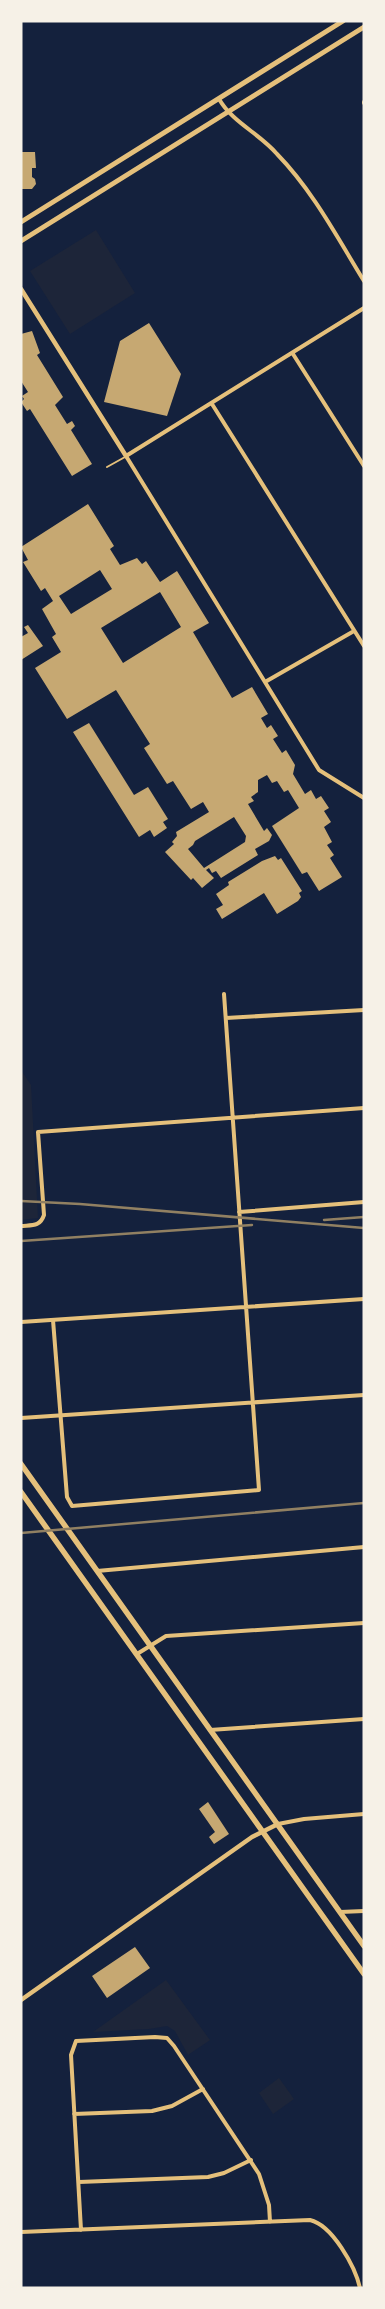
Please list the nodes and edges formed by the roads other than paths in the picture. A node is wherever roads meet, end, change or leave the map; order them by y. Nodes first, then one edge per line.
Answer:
1 (343, 21) edge
2 (364, 28) edge
3 (219, 99) junction
4 (227, 112) junction
5 (21, 222) edge
6 (21, 241) edge
7 (364, 281) edge
8 (21, 289) edge
9 (364, 308) edge
10 (293, 354) junction
11 (212, 404) junction
12 (126, 456) junction
13 (364, 466) edge
14 (107, 467) dead end
15 (354, 631) junction
16 (364, 646) edge
17 (265, 682) junction
18 (364, 798) edge
19 (224, 994) dead end
20 (364, 1010) edge
21 (226, 1018) junction
22 (364, 1108) edge
23 (232, 1117) junction
24 (364, 1202) edge
25 (239, 1212) junction
26 (21, 1226) edge
27 (364, 1299) edge
28 (246, 1307) junction
29 (53, 1320) junction
30 (21, 1322) edge
31 (364, 1395) edge
32 (253, 1402) junction
33 (61, 1415) junction
34 (21, 1418) edge
35 (21, 1464) edge
36 (21, 1492) edge
37 (364, 1547) edge
38 (97, 1571) junction
39 (364, 1623) edge
40 (150, 1645) junction
41 (137, 1654) junction
42 (364, 1719) edge
43 (210, 1730) junction
44 (364, 1814) edge
45 (278, 1824) junction
46 (262, 1831) junction
47 (364, 1911) edge
48 (340, 1912) junction
49 (364, 1946) edge
50 (364, 1974) edge
51 (21, 2000) edge
52 (203, 2089) junction
53 (74, 2114) junction
54 (251, 2160) junction
55 (79, 2182) junction
56 (270, 2222) junction
57 (81, 2230) junction
58 (21, 2232) edge
59 (360, 2288) edge

1 - 3 main road
2 - 4 main road
3 - 4 street
3 - 5 main road
4 - 6 main road
4 - 7 street
8 - 12 street
9 - 10 street
10 - 11 street
10 - 13 street
11 - 12 street
11 - 15 street
12 - 14 lane
12 - 17 street
15 - 16 street
15 - 17 street
17 - 18 street
19 - 21 street
20 - 21 street
21 - 23 street
22 - 23 street
23 - 25 street
23 - 26 street
24 - 25 street
25 - 28 street
27 - 28 street
28 - 29 street
28 - 32 street
29 - 30 street
29 - 33 street
31 - 32 street
32 - 33 street
32 - 33 street
33 - 34 street
35 - 38 main road
36 - 41 main road
37 - 38 street
38 - 40 main road
39 - 40 street
40 - 41 street
40 - 43 main road
41 - 46 main road
42 - 43 street
43 - 45 main road
44 - 45 street
45 - 46 street
45 - 48 main road
46 - 50 main road
46 - 51 street
47 - 48 street
48 - 49 main road
52 - 53 street
52 - 53 street
52 - 54 street
53 - 55 street
54 - 55 street
54 - 56 street
55 - 57 street
56 - 57 street
56 - 59 street
57 - 58 street

